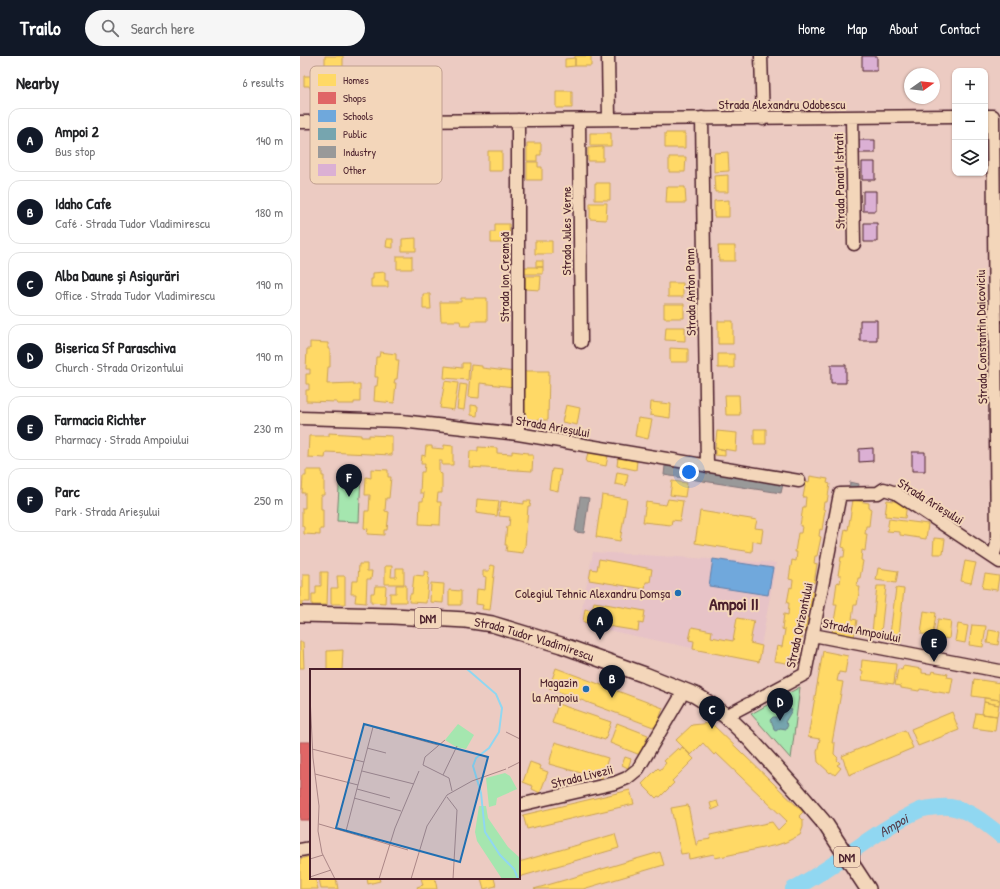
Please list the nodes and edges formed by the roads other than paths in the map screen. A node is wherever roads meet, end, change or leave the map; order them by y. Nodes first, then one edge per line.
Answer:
1 (608, 56) edge
2 (761, 56) edge
3 (952, 116) edge
4 (989, 116) edge
5 (702, 118) junction
6 (852, 118) junction
7 (609, 119) junction
8 (763, 119) junction
9 (518, 120) junction
10 (579, 120) junction
11 (442, 121) edge
12 (300, 122) edge
13 (310, 122) edge
14 (854, 244) dead end
15 (581, 342) dead end
16 (300, 418) edge
17 (518, 434) junction
18 (706, 466) junction
19 (799, 481) dead end
20 (840, 494) joint
21 (996, 560) edge
22 (300, 614) edge
23 (300, 624) edge
24 (813, 634) junction
25 (1000, 671) edge
26 (680, 698) junction
27 (726, 716) junction
28 (520, 805) edge
29 (822, 828) junction
30 (310, 848) edge
31 (300, 850) edge
32 (859, 889) edge
33 (868, 889) edge

1 - 7 street
2 - 8 street
3 - 6 street, Strada Alexandru Odobescu
4 - 21 street, Strada Constantin Daicoviciu
5 - 7 street, Strada Alexandru Odobescu
5 - 8 street, Strada Alexandru Odobescu
5 - 18 street, Strada Anton Pann
6 - 8 street, Strada Alexandru Odobescu
6 - 14 street, Strada Panait Istrati
7 - 10 street, Strada Alexandru Odobescu
9 - 10 street, Strada Alexandru Odobescu
9 - 11 street, Strada Alexandru Odobescu
9 - 17 street, Strada Ion Creangă
10 - 15 street, Strada Jules Verne
12 - 13 street, Strada Alexandru Odobescu
16 - 17 street, Strada Arieșului
17 - 18 street, Strada Arieșului
18 - 19 street, Strada Arieșului
20 - 21 street, Strada Arieșului
20 - 24 street, Strada Orizontului
22 - 27 main road, Strada Tudor Vladimirescu / DN1
23 - 26 main road, Strada Tudor Vladimirescu / DN1
24 - 25 street, Strada Ampoiului
24 - 27 street, Strada Orizontului
26 - 28 street, Strada Livezii
26 - 29 main road, Strada Tudor Vladimirescu / DN1
27 - 29 main road, Strada Tudor Vladimirescu / DN1
29 - 32 main road, DN1
29 - 33 main road, DN1
30 - 31 street

